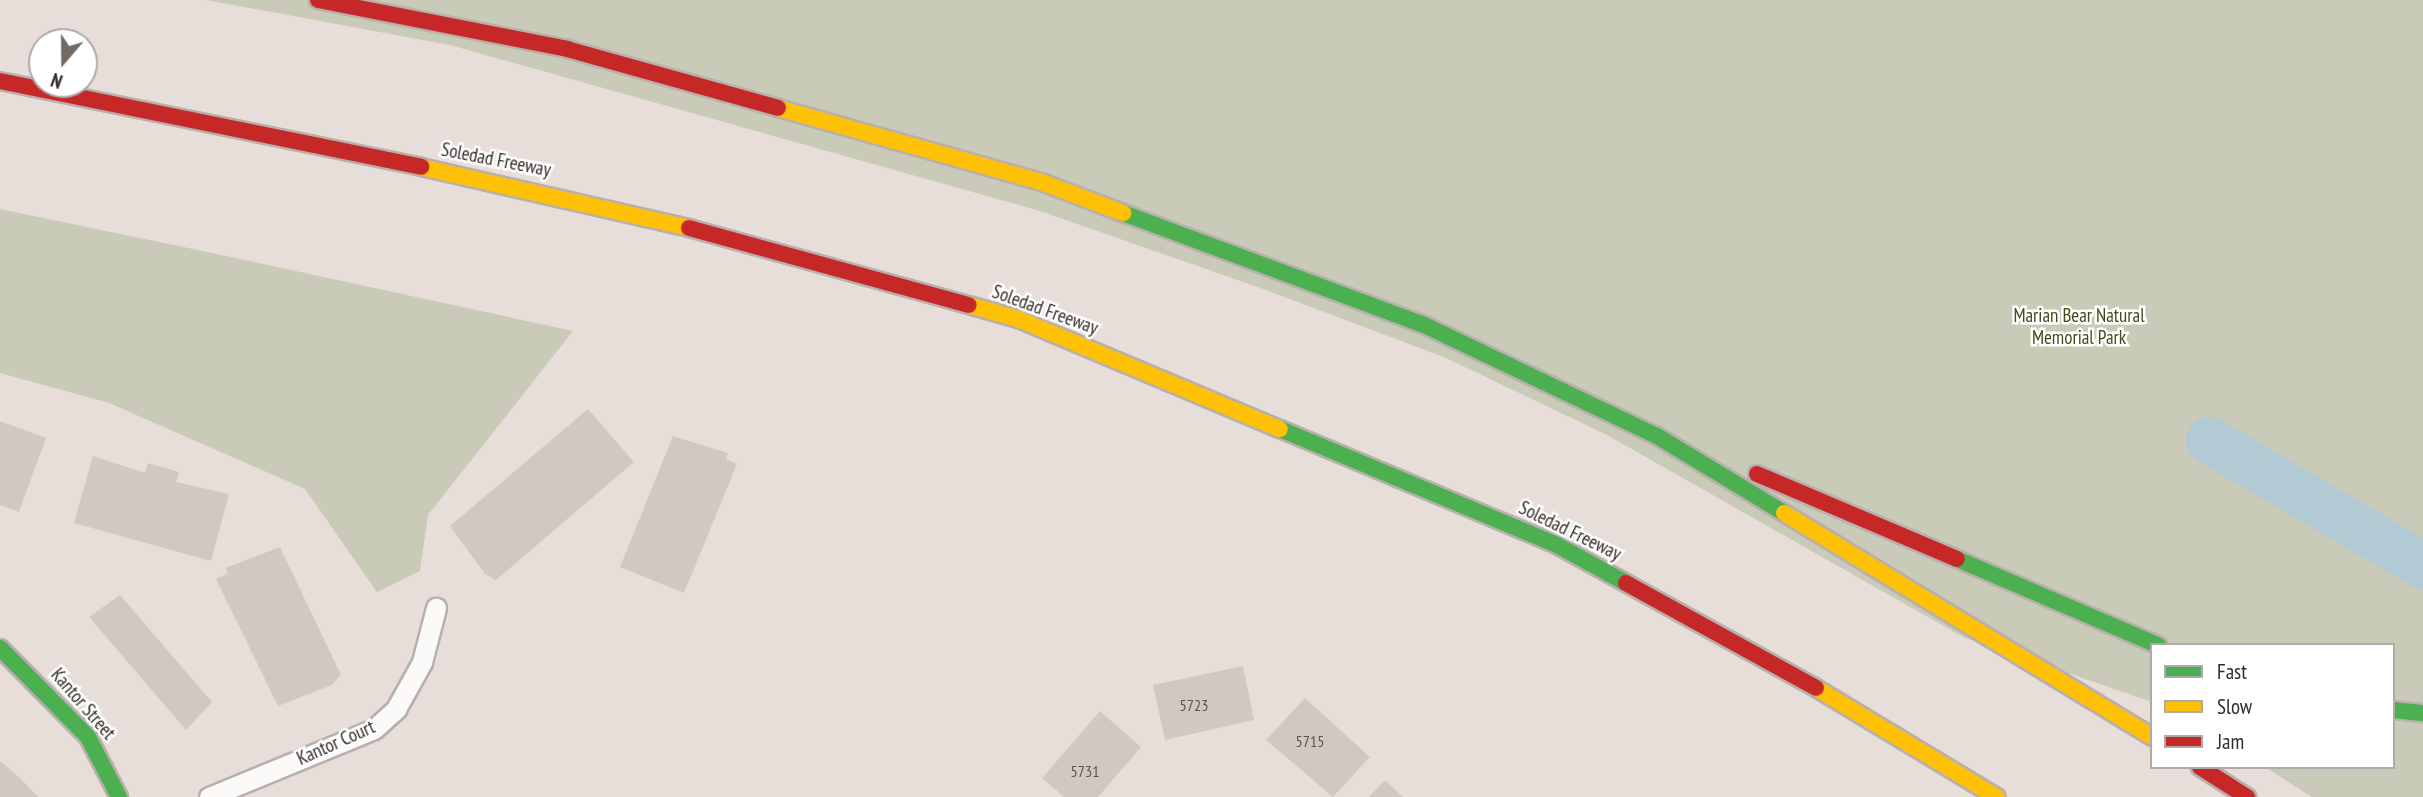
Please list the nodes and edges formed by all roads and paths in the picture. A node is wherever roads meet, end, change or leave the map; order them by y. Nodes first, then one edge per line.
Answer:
1 (318, 0) edge
2 (0, 82) edge
3 (1657, 436) junction
4 (436, 608) dead end
5 (2154, 643) edge
6 (0, 648) edge
7 (2395, 710) edge
8 (2423, 713) edge
9 (1889, 729) junction
10 (2150, 736) edge
11 (2203, 769) edge
12 (119, 797) edge
13 (209, 797) edge
14 (1978, 797) edge
15 (1997, 797) edge
16 (2247, 797) edge

1 - 3 main road
2 - 9 main road, Soledad Freeway
3 - 5 main road
3 - 10 main road
4 - 13 street, Kantor Court
6 - 12 main road, Kantor Street
7 - 8 main road
9 - 14 main road
9 - 15 main road, Soledad Freeway
11 - 16 main road

